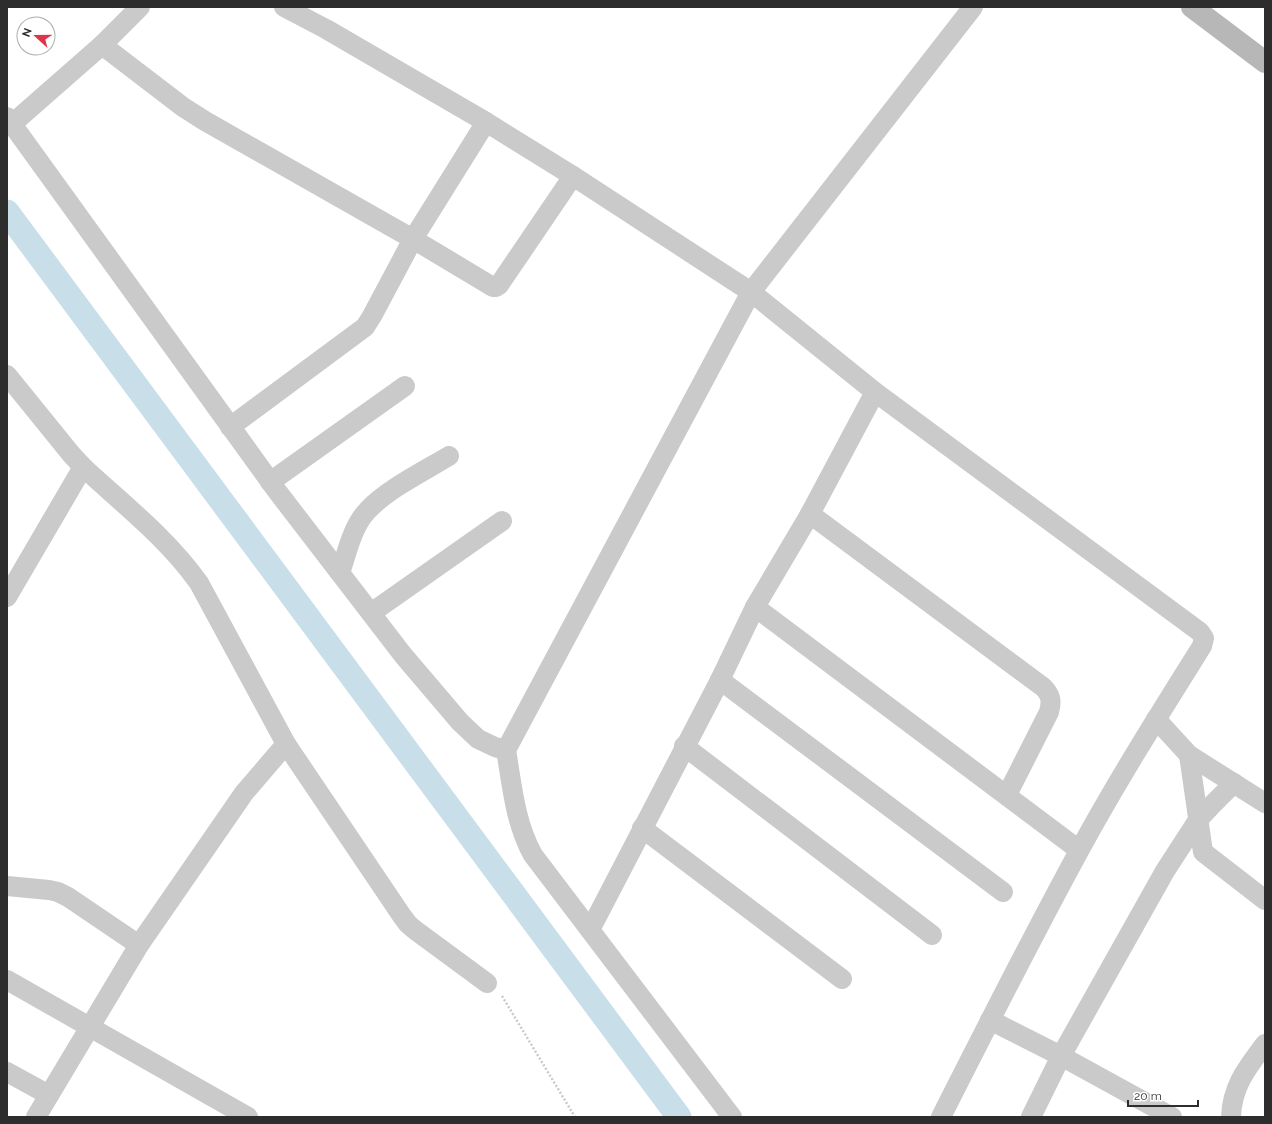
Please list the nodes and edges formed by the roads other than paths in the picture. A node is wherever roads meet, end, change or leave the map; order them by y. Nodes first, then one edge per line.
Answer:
1 (140, 7) edge
2 (284, 7) edge
3 (973, 7) edge
4 (1192, 7) edge
5 (102, 45) junction
6 (1265, 62) edge
7 (9, 120) edge
8 (486, 122) junction
9 (573, 176) junction
10 (413, 239) junction
11 (751, 292) junction
12 (7, 375) edge
13 (405, 386) dead end
14 (875, 392) junction
15 (230, 427) junction
16 (450, 456) dead end
17 (83, 467) junction
18 (270, 482) junction
19 (810, 514) junction
20 (502, 521) dead end
21 (340, 573) junction
22 (7, 597) edge
23 (755, 607) junction
24 (371, 613) junction
25 (720, 680) junction
26 (1156, 719) junction
27 (286, 744) junction
28 (684, 746) junction
29 (506, 750) junction
30 (1189, 755) junction
31 (1234, 783) junction
32 (1007, 795) junction
33 (1265, 803) edge
34 (1198, 820) junction
35 (642, 828) junction
36 (1079, 850) junction
37 (7, 886) edge
38 (1003, 892) dead end
39 (1265, 900) edge
40 (590, 930) junction
41 (932, 935) dead end
42 (139, 945) junction
43 (842, 979) dead end
44 (7, 980) edge
45 (487, 983) road end
46 (990, 1020) junction
47 (90, 1026) junction
48 (1265, 1044) edge
49 (1061, 1056) junction
50 (7, 1072) edge
51 (49, 1095) junction
52 (36, 1117) edge
53 (248, 1117) edge
54 (732, 1117) edge
55 (941, 1117) edge
56 (1031, 1117) edge
57 (1172, 1117) edge
58 (1231, 1117) edge

1 - 5 street
2 - 8 street
3 - 11 street
4 - 6 street
5 - 7 street
5 - 10 street
7 - 15 street
8 - 9 street
8 - 10 street
9 - 10 street
9 - 11 street
10 - 15 street
11 - 14 street
11 - 29 street
12 - 17 street
13 - 18 street
14 - 19 street
14 - 26 street
15 - 18 street
16 - 21 street
17 - 22 street
17 - 27 street
18 - 21 street
19 - 23 street
19 - 32 street
20 - 24 street
21 - 24 street
23 - 25 street
23 - 32 street
24 - 29 street
25 - 28 street
25 - 38 street
26 - 30 street
26 - 36 street
27 - 42 street
27 - 45 street
28 - 35 street
28 - 41 street
29 - 40 street
30 - 31 street
30 - 34 street
31 - 33 street
31 - 34 street
32 - 36 street
34 - 39 street
34 - 49 street
35 - 40 street
35 - 43 street
36 - 46 street
37 - 42 street
40 - 54 street
42 - 47 street
44 - 47 street
46 - 49 street
46 - 55 street
47 - 51 street
47 - 53 street
48 - 58 street
49 - 56 street
49 - 57 street
50 - 51 street
51 - 52 street

